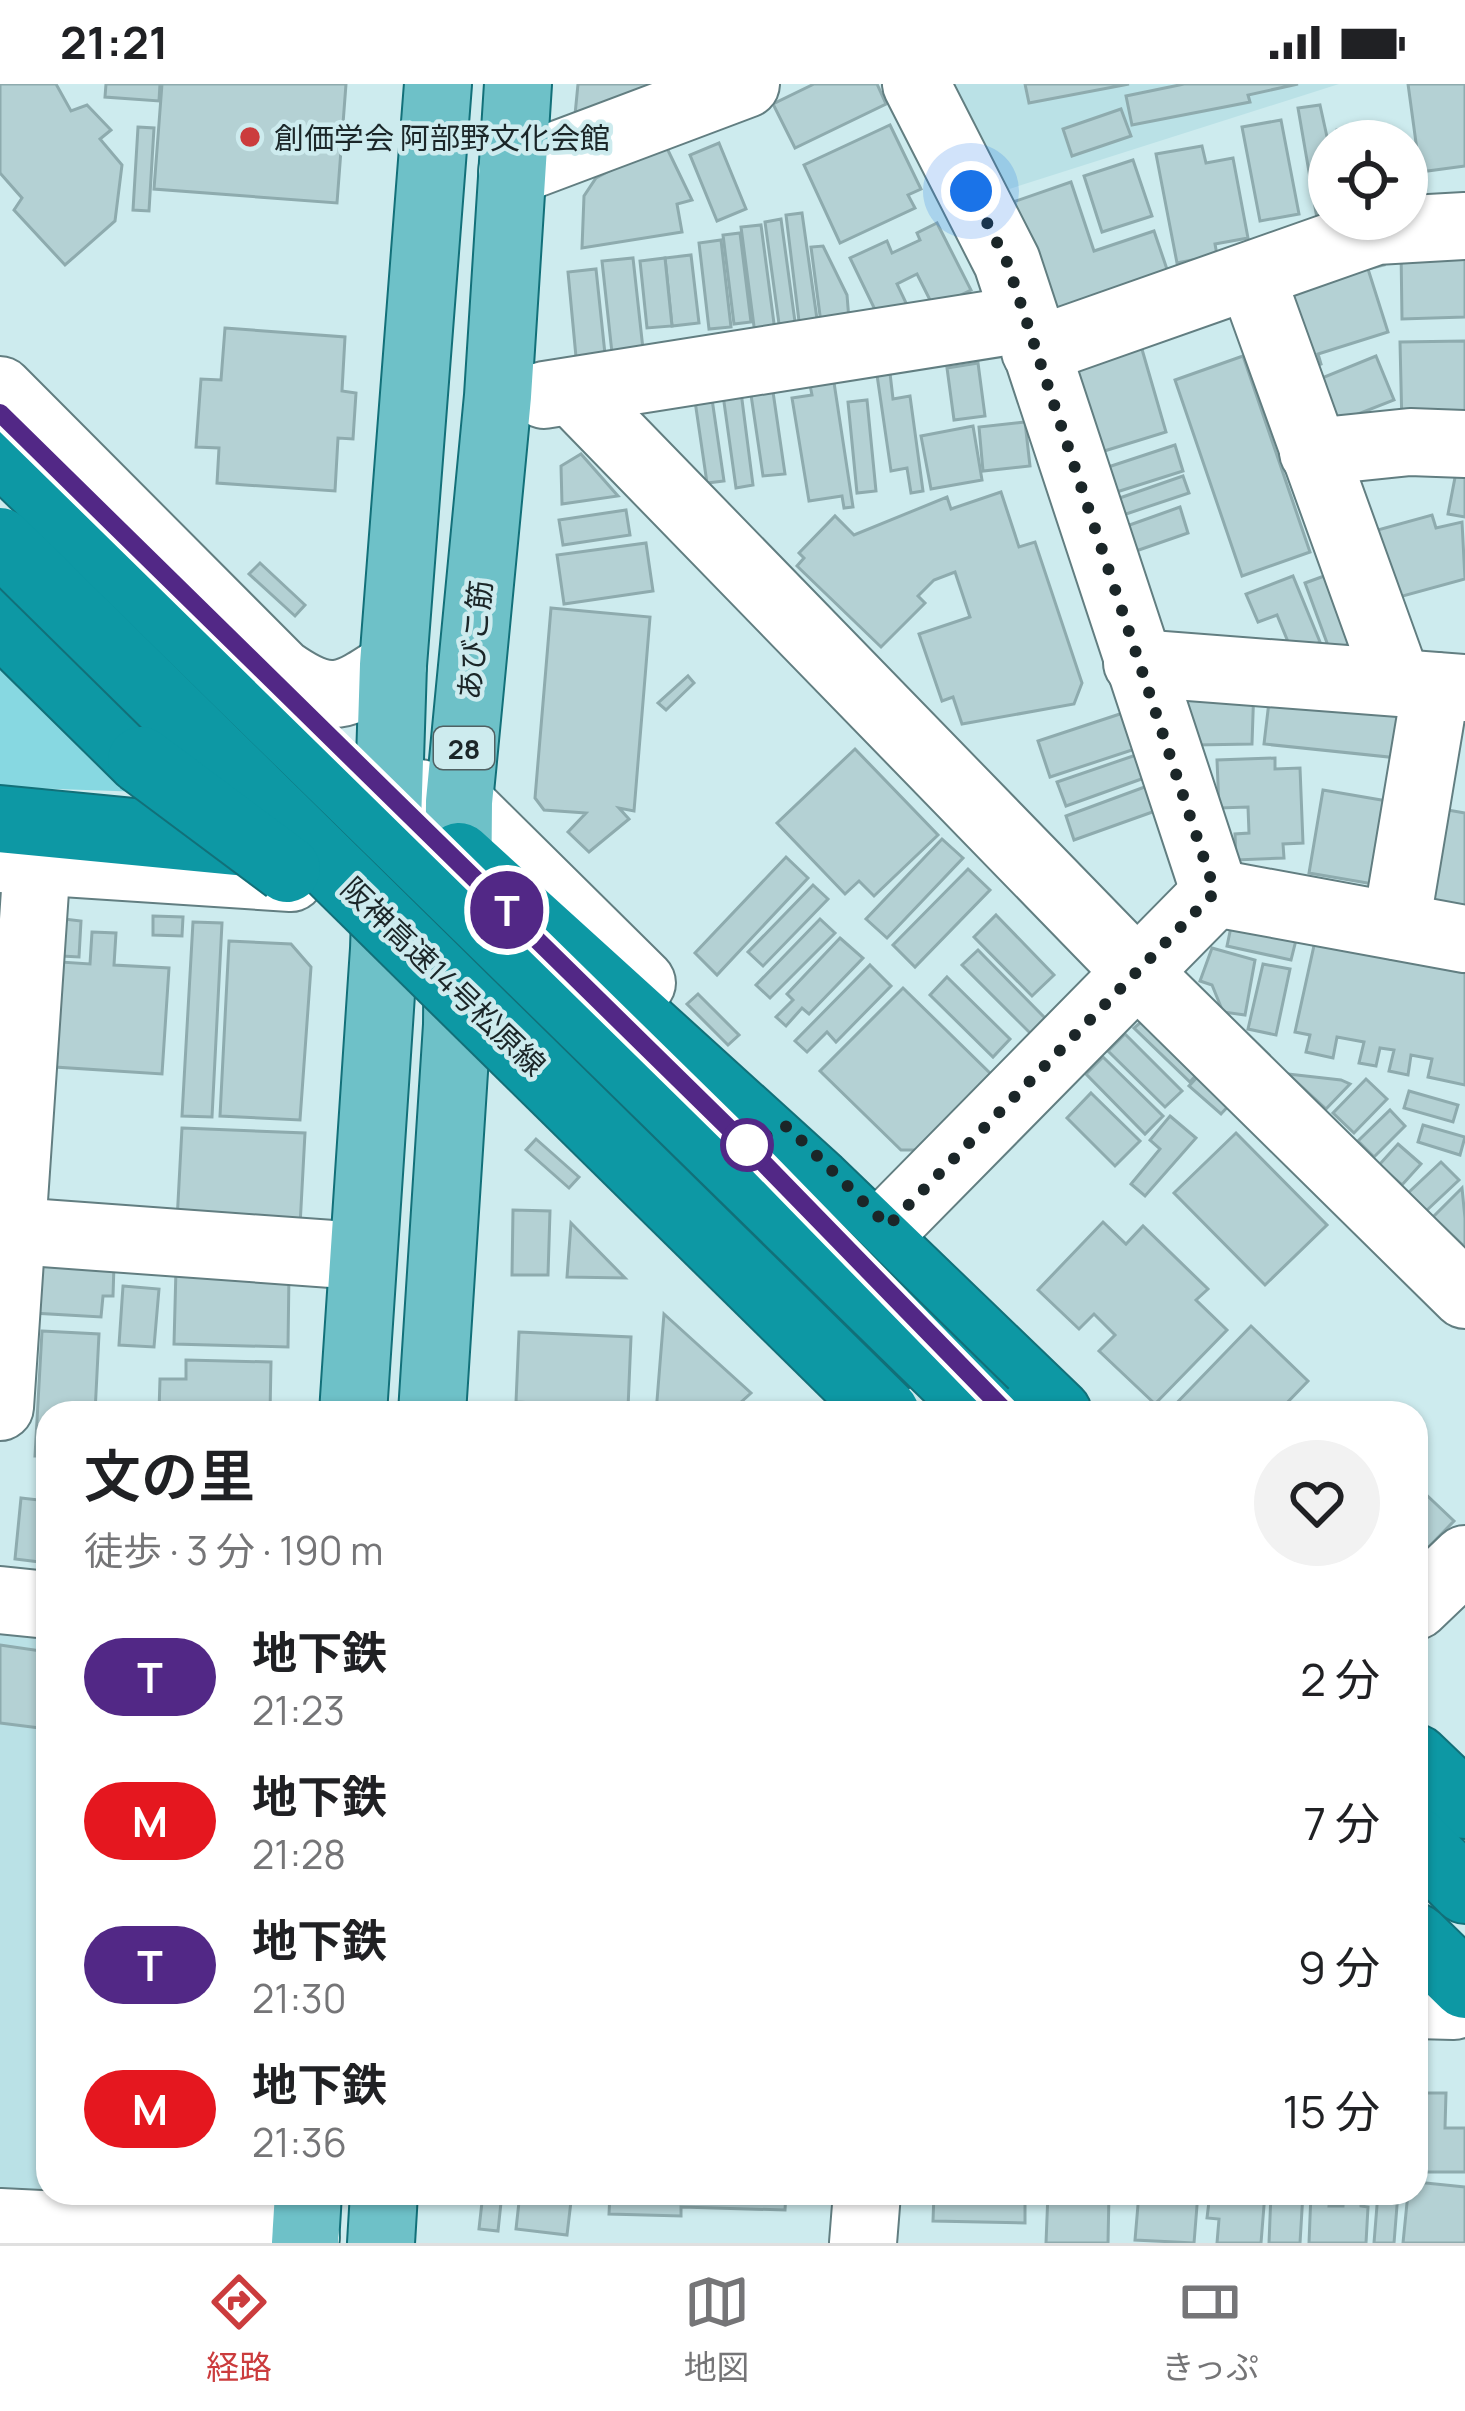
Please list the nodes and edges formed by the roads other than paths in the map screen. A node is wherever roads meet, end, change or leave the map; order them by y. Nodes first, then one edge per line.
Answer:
1 (438, 84) edge
2 (518, 84) edge
3 (746, 84) edge
4 (916, 84) edge
5 (512, 172) junction
6 (1465, 226) edge
7 (1251, 276) junction
8 (1029, 335) junction
9 (0, 390) edge
10 (575, 394) junction
11 (498, 396) junction
12 (1465, 444) edge
13 (0, 450) edge
14 (1313, 452) junction
15 (0, 541) edge
16 (0, 621) edge
17 (1137, 663) junction
18 (393, 665) junction
19 (1433, 685) edge
20 (386, 786) junction
21 (459, 829) junction
22 (20, 840) edge
23 (386, 856) junction
24 (1215, 892) junction
25 (1396, 926) junction
26 (1465, 939) edge
27 (384, 950) junction
28 (1139, 974) junction
29 (474, 1023) junction
30 (888, 1226) junction
31 (6, 1231) edge
32 (360, 1256) junction
33 (1465, 1295) edge
34 (354, 1401) edge
35 (433, 1401) edge
36 (842, 1401) edge
37 (873, 1401) edge
38 (973, 1401) edge
39 (1046, 1401) edge
40 (1077, 1401) edge
41 (0, 1407) edge
42 (1465, 1559) edge
43 (1428, 1594) edge
44 (0, 1600) edge
45 (36, 1603) edge
46 (1428, 1730) edge
47 (1465, 1766) edge
48 (1428, 1770) edge
49 (1465, 1805) edge
50 (1428, 1853) edge
51 (1465, 1890) edge
52 (1428, 1963) edge
53 (1443, 1997) edge
54 (383, 2205) edge
55 (866, 2205) edge
56 (0, 2222) edge
57 (306, 2224) edge
58 (380, 2243) edge
59 (863, 2243) edge

1 - 18 main road, 28
2 - 5 main road, あびこ筋 / 28
3 - 5 street
4 - 8 street
5 - 11 main road, あびこ筋 / 28
6 - 7 street
7 - 8 street
7 - 14 street
8 - 10 street
8 - 17 street
9 - 18 street
10 - 11 street
10 - 28 street
11 - 21 main road, あびこ筋 / 28
12 - 14 street
13 - 38 highway, bridge
14 - 19 street
15 - 29 highway, 阪神高速14号松原線, bridge
16 - 29 highway, bridge
17 - 19 street
17 - 24 street
18 - 20 main road, 28
19 - 25 street
20 - 21 street
20 - 23 main road, 28
21 - 29 main road, あびこ筋 / 28
21 - 30 street
21 - 39 highway
22 - 23 highway
22 - 27 street
22 - 31 street
23 - 27 main road, 28
24 - 25 street
24 - 28 street
25 - 26 street
27 - 29 street
27 - 32 main road, 28
28 - 30 street
28 - 33 street
29 - 35 main road, あびこ筋 / 28
29 - 36 street
29 - 37 highway, 阪神高速14号松原線, bridge
30 - 40 street
31 - 32 street
31 - 41 street
32 - 34 main road, 28
42 - 43 street
44 - 45 street
46 - 47 street
48 - 49 highway
50 - 51 highway
52 - 53 highway
54 - 58 main road
55 - 59 street
56 - 57 street

